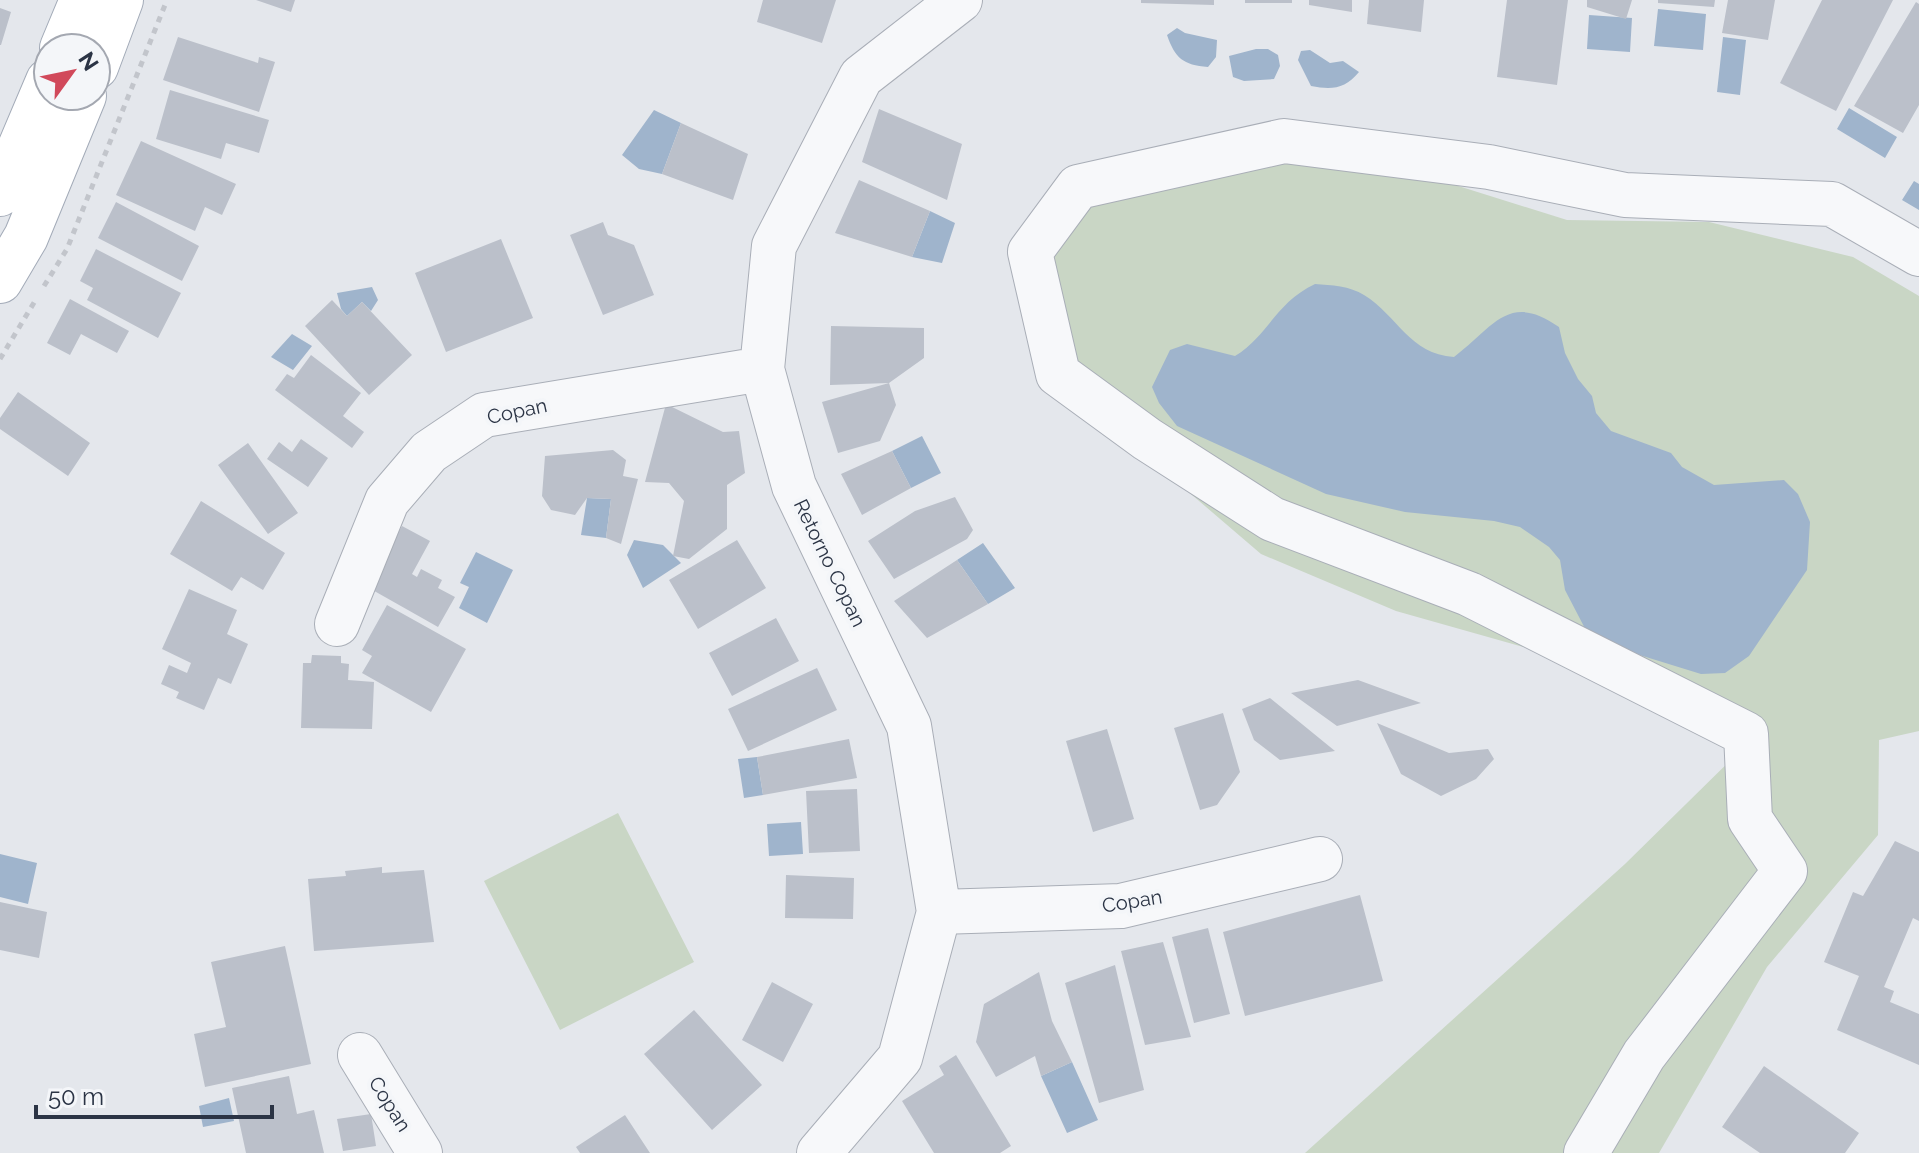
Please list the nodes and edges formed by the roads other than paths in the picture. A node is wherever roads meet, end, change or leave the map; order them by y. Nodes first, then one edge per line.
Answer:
1 (82, 0) edge
2 (121, 0) edge
3 (960, 0) edge
4 (69, 32) edge
5 (109, 32) edge
6 (35, 112) edge
7 (77, 112) edge
8 (0, 194) edge
9 (1919, 254) edge
10 (0, 281) edge
11 (762, 369) junction
12 (337, 624) dead end
13 (1320, 859) dead end
14 (939, 912) junction
15 (360, 1055) dead end
16 (420, 1153) edge
17 (819, 1153) edge
18 (1586, 1153) edge

1 - 4 main road
2 - 5 main road
3 - 11 street, Retorno Copan
6 - 8 main road
7 - 10 main road
9 - 18 street
11 - 12 street, Copan
11 - 14 street, Retorno Copan
13 - 14 street, Copan
14 - 17 street, Retorno Copan
15 - 16 street, Copan

